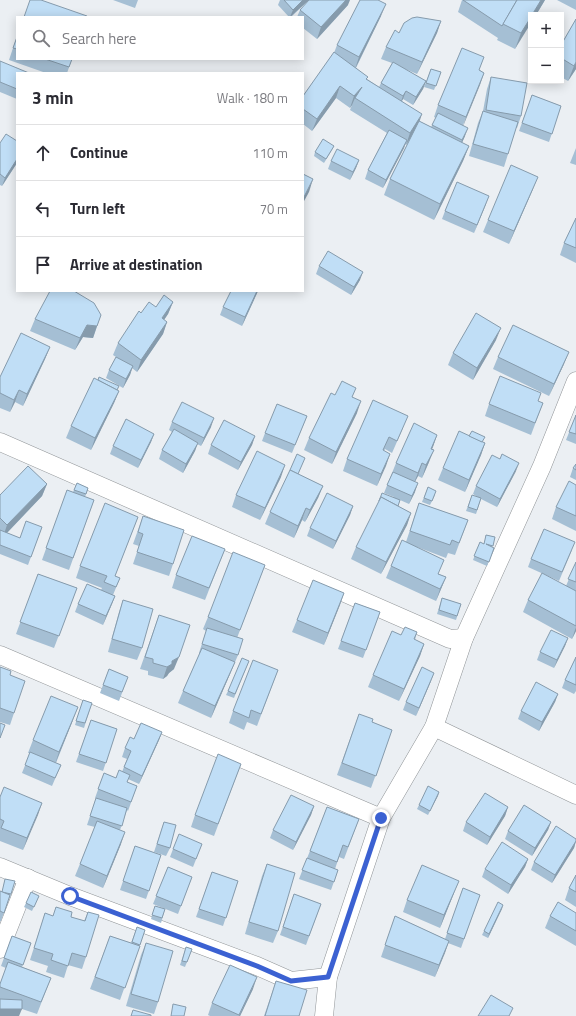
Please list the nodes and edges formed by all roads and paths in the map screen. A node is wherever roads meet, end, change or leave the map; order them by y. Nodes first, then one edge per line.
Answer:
1 (576, 381) edge
2 (0, 442) edge
3 (464, 638) junction
4 (0, 655) edge
5 (434, 728) junction
6 (576, 795) edge
7 (381, 818) junction
8 (0, 867) edge
9 (28, 878) junction
10 (0, 949) edge
11 (328, 977) junction
12 (324, 1016) edge

1 - 3 street
2 - 3 street
3 - 5 street
4 - 7 street
5 - 6 street
5 - 7 street
7 - 11 street
8 - 9 street
9 - 10 street
9 - 11 street
11 - 12 street

